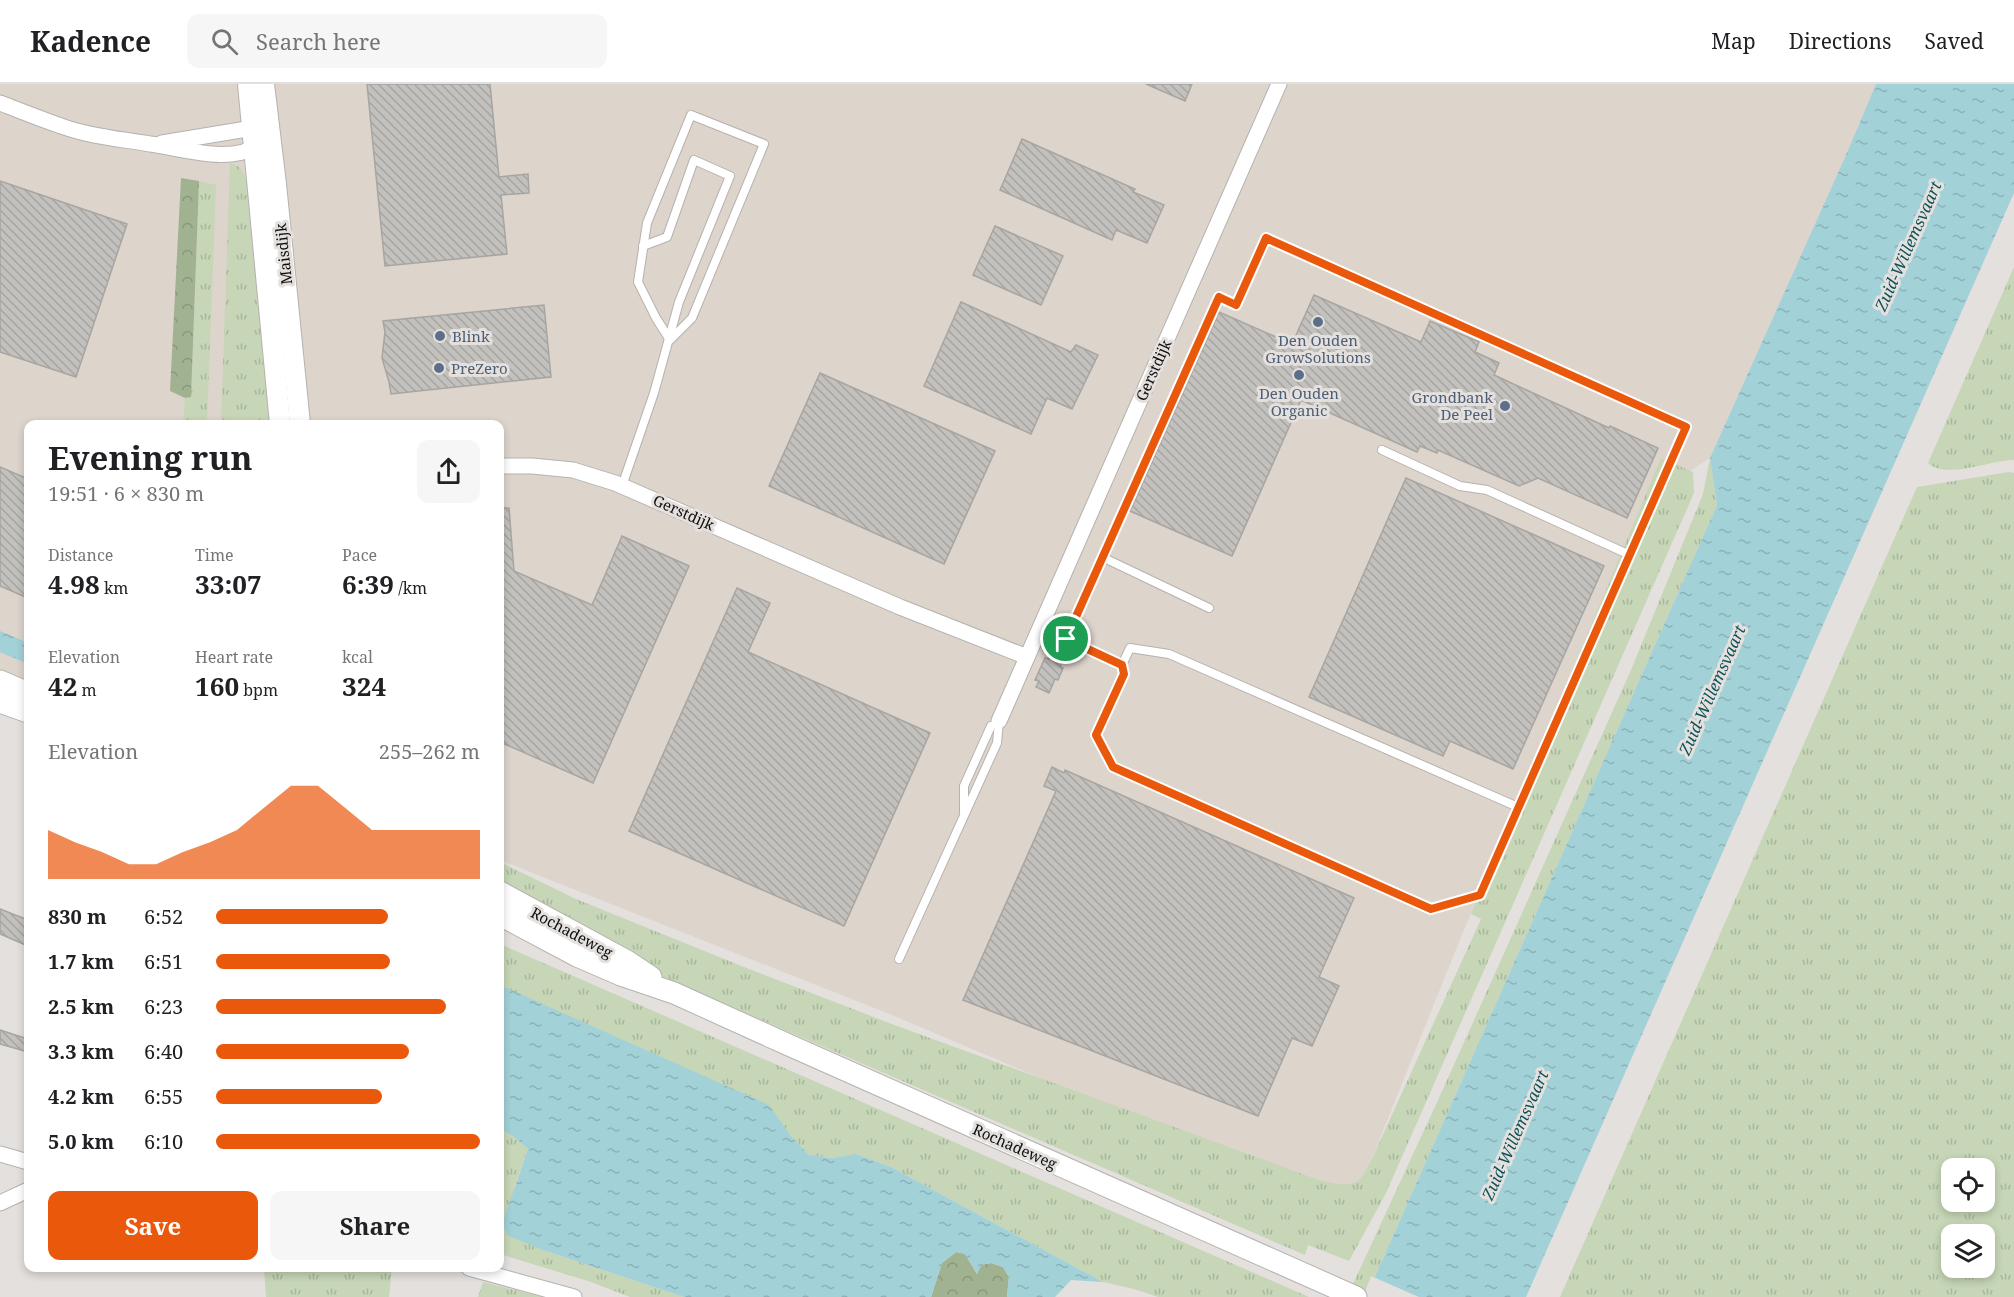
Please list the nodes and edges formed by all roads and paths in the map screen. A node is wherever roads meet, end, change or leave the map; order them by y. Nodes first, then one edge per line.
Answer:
1 (248, 84) edge
2 (264, 84) edge
3 (1279, 84) edge
4 (0, 103) edge
5 (262, 132) junction
6 (154, 144) junction
7 (254, 149) junction
8 (643, 246) junction
9 (670, 340) junction
10 (280, 420) edge
11 (299, 420) edge
12 (1382, 450) dead end
13 (504, 466) edge
14 (622, 486) junction
15 (1630, 555) junction
16 (1102, 557) junction
17 (1209, 608) dead end
18 (1040, 627) junction
19 (1066, 639) junction
20 (1027, 657) junction
21 (1122, 665) junction
22 (0, 681) edge
23 (24, 691) edge
24 (0, 702) edge
25 (24, 711) edge
26 (995, 724) junction
27 (1518, 807) junction
28 (964, 817) junction
29 (504, 894) edge
30 (504, 917) edge
31 (899, 959) dead end
32 (674, 993) junction
33 (0, 1154) edge
34 (24, 1161) edge
35 (24, 1192) edge
36 (0, 1203) edge
37 (483, 1272) edge
38 (574, 1297) edge
39 (1356, 1297) edge

1 - 5 street, Maisdijk
2 - 5 street, Maisdijk
3 - 18 street, Gerstdijk
4 - 6 street
5 - 6 street
5 - 7 street, Maisdijk
5 - 11 street, Maisdijk
6 - 7 street
7 - 10 street, Maisdijk
8 - 9 lane
8 - 9 lane
8 - 9 lane
9 - 14 lane
12 - 15 lane
13 - 14 street, Gerstdijk
14 - 20 street, Gerstdijk
15 - 16 lane
15 - 27 lane
16 - 17 lane
16 - 19 lane
18 - 19 lane
18 - 20 street, Gerstdijk
19 - 21 lane
20 - 26 street, Gerstdijk
21 - 27 lane
21 - 27 lane
22 - 23 main road
24 - 25 main road
26 - 28 lane, Gerstdijk
26 - 28 lane, Gerstdijk
28 - 31 lane, Gerstdijk
29 - 32 main road, Rochadeweg
30 - 32 main road, Rochadeweg
32 - 39 main road, Rochadeweg
33 - 34 street
35 - 36 street
37 - 38 street

